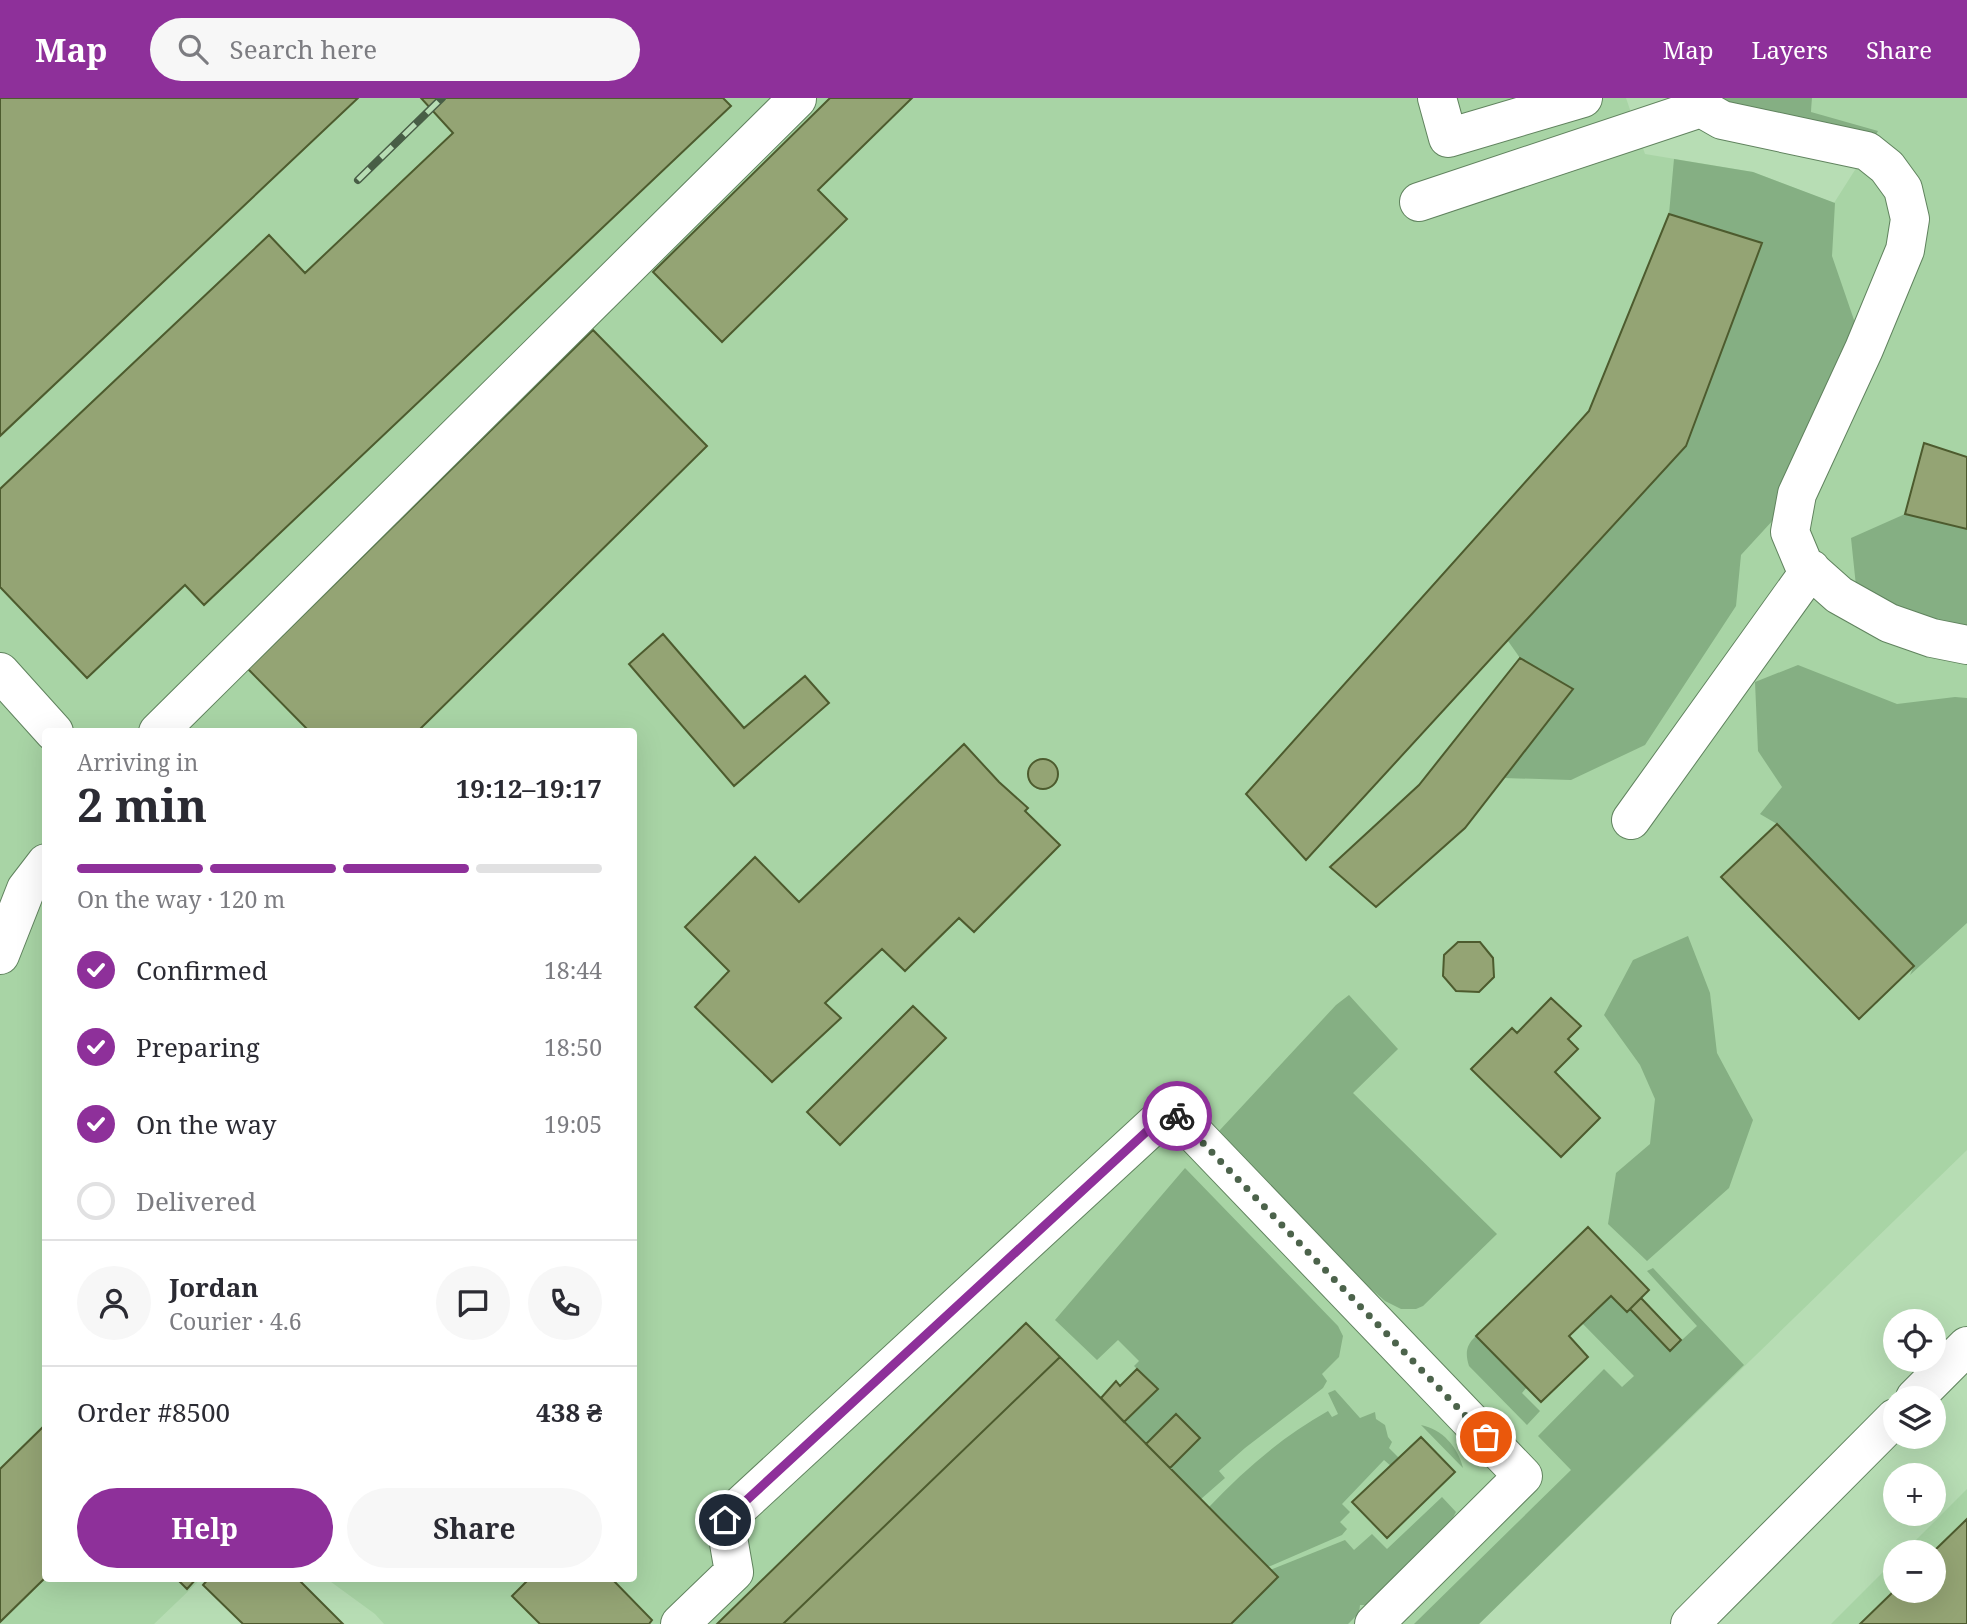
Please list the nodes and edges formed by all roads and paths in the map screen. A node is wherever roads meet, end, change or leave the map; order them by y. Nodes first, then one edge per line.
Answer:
1 (1437, 98) edge
2 (1583, 98) edge
3 (797, 99) edge
4 (1700, 103) edge
5 (1419, 202) dead end
6 (1811, 569) junction
7 (1967, 645) edge
8 (0, 672) edge
9 (50, 728) edge
10 (162, 728) edge
11 (1631, 820) dead end
12 (42, 868) edge
13 (0, 955) edge
14 (1967, 1346) edge
15 (1926, 1386) edge
16 (1883, 1430) edge
17 (680, 1624) edge
18 (1374, 1624) edge
19 (1690, 1624) edge

1 - 2 street
3 - 10 street
4 - 5 street
4 - 6 street
6 - 7 street
6 - 11 street
8 - 9 street
12 - 13 street
14 - 15 street
16 - 19 street
17 - 18 street

